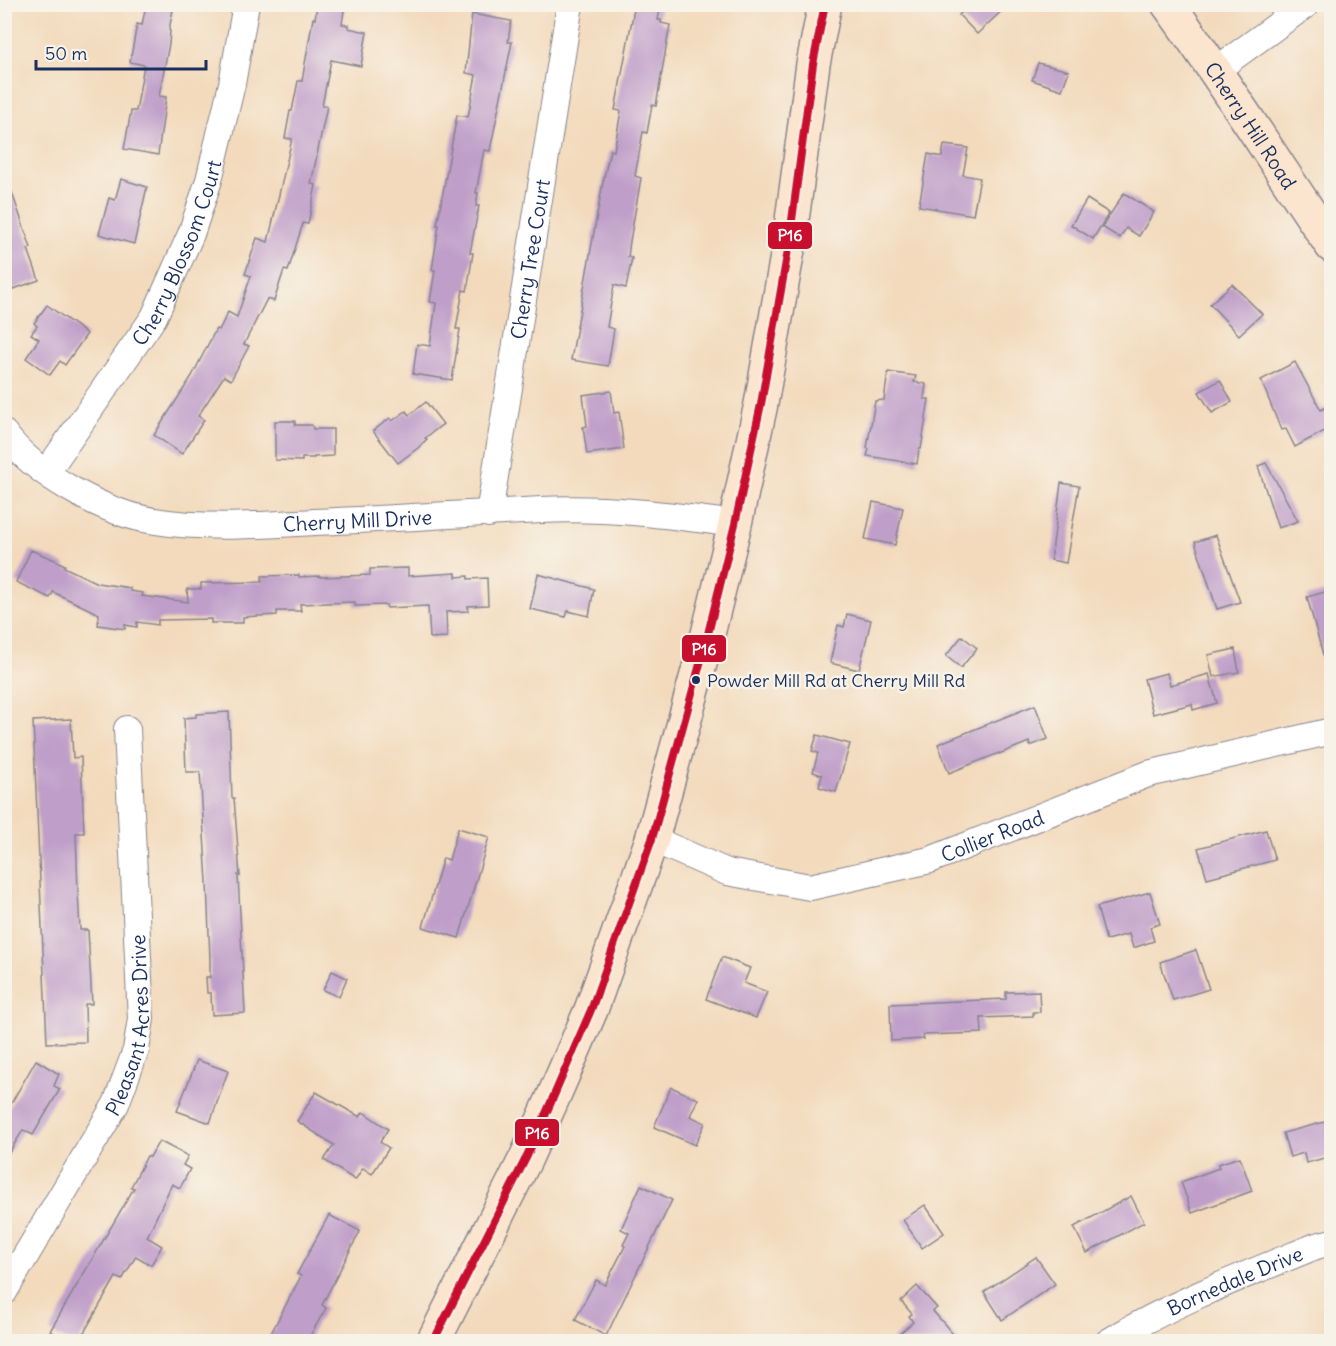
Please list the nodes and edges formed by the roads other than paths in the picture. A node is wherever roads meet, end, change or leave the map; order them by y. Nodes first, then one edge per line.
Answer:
1 (246, 4) edge
2 (570, 4) edge
3 (825, 4) edge
4 (1168, 4) edge
5 (1307, 4) edge
6 (1216, 70) junction
7 (1332, 246) edge
8 (4, 433) edge
9 (46, 473) junction
10 (489, 514) junction
11 (735, 524) junction
12 (128, 729) dead end
13 (1332, 731) edge
14 (652, 839) junction
15 (1332, 1242) edge
16 (4, 1292) edge
17 (433, 1341) edge
18 (1108, 1341) edge

1 - 9 street, Cherry Blossom Court
2 - 10 street, Cherry Tree Court
3 - 11 main road
4 - 6 main road, Cherry Hill Road
5 - 6 street
6 - 7 main road, Cherry Hill Road
8 - 9 street, Cherry Mill Drive
9 - 10 street, Cherry Mill Drive
10 - 11 street, Cherry Mill Drive
11 - 14 main road
12 - 16 street, Pleasant Acres Drive
13 - 14 street, Collier Road
14 - 17 main road
15 - 18 street, Bornedale Drive

